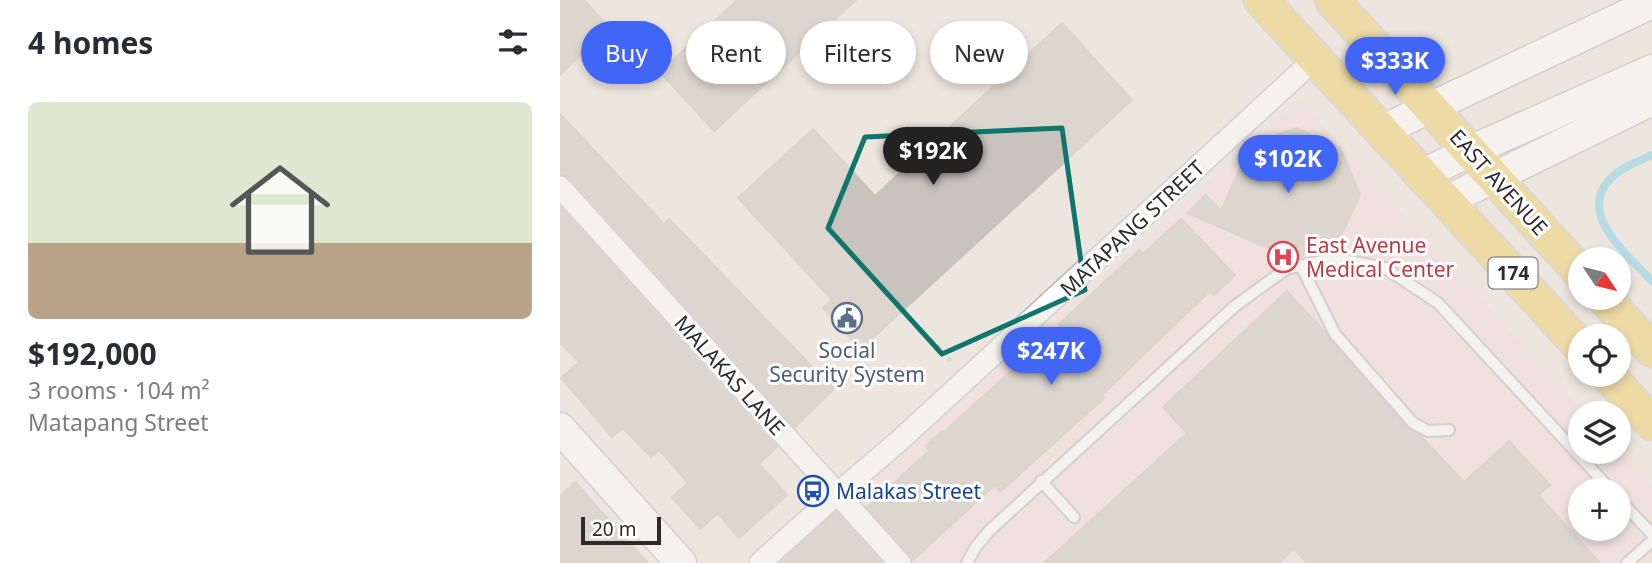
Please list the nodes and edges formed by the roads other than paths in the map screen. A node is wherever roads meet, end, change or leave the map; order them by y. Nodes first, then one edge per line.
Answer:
1 (1261, 0) edge
2 (1332, 0) edge
3 (1652, 4) edge
4 (1315, 60) junction
5 (1652, 70) edge
6 (1652, 100) edge
7 (1430, 107) junction
8 (1381, 131) junction
9 (1470, 151) junction
10 (1422, 175) junction
11 (1494, 178) junction
12 (560, 187) edge
13 (1446, 201) junction
14 (1568, 259) edge
15 (1301, 266) junction
16 (1615, 310) edge
17 (1568, 333) edge
18 (1652, 350) edge
19 (1619, 387) edge
20 (1652, 423) edge
21 (560, 428) edge
22 (1448, 430) dead end
23 (1600, 478) edge
24 (1041, 481) junction
25 (837, 494) junction
26 (1631, 512) edge
27 (1074, 517) dead end
28 (1652, 534) edge
29 (1652, 541) edge
30 (681, 563) edge
31 (760, 563) edge
32 (900, 563) edge
33 (967, 563) edge
34 (1627, 563) edge

1 - 4 main road, 174
2 - 7 main road, EAST AVENUE / 174
3 - 7 main road
4 - 8 main road, 174
4 - 25 street, MATAPANG STREET
5 - 9 main road
6 - 11 main road
7 - 8 main road
7 - 9 main road, EAST AVENUE / 174
8 - 10 main road, 174
9 - 10 main road
9 - 11 main road, EAST AVENUE / 174
10 - 13 main road, 174
11 - 13 main road
11 - 14 main road, EAST AVENUE / 174
12 - 25 street, MALAKAS LANE
13 - 17 main road, 174
15 - 22 lane
15 - 23 lane
15 - 24 lane
16 - 18 main road
19 - 20 main road
21 - 30 main road
24 - 27 lane
24 - 33 lane
25 - 31 street, MATAPANG STREET
25 - 32 street, MALAKAS LANE
26 - 28 lane
29 - 34 lane

